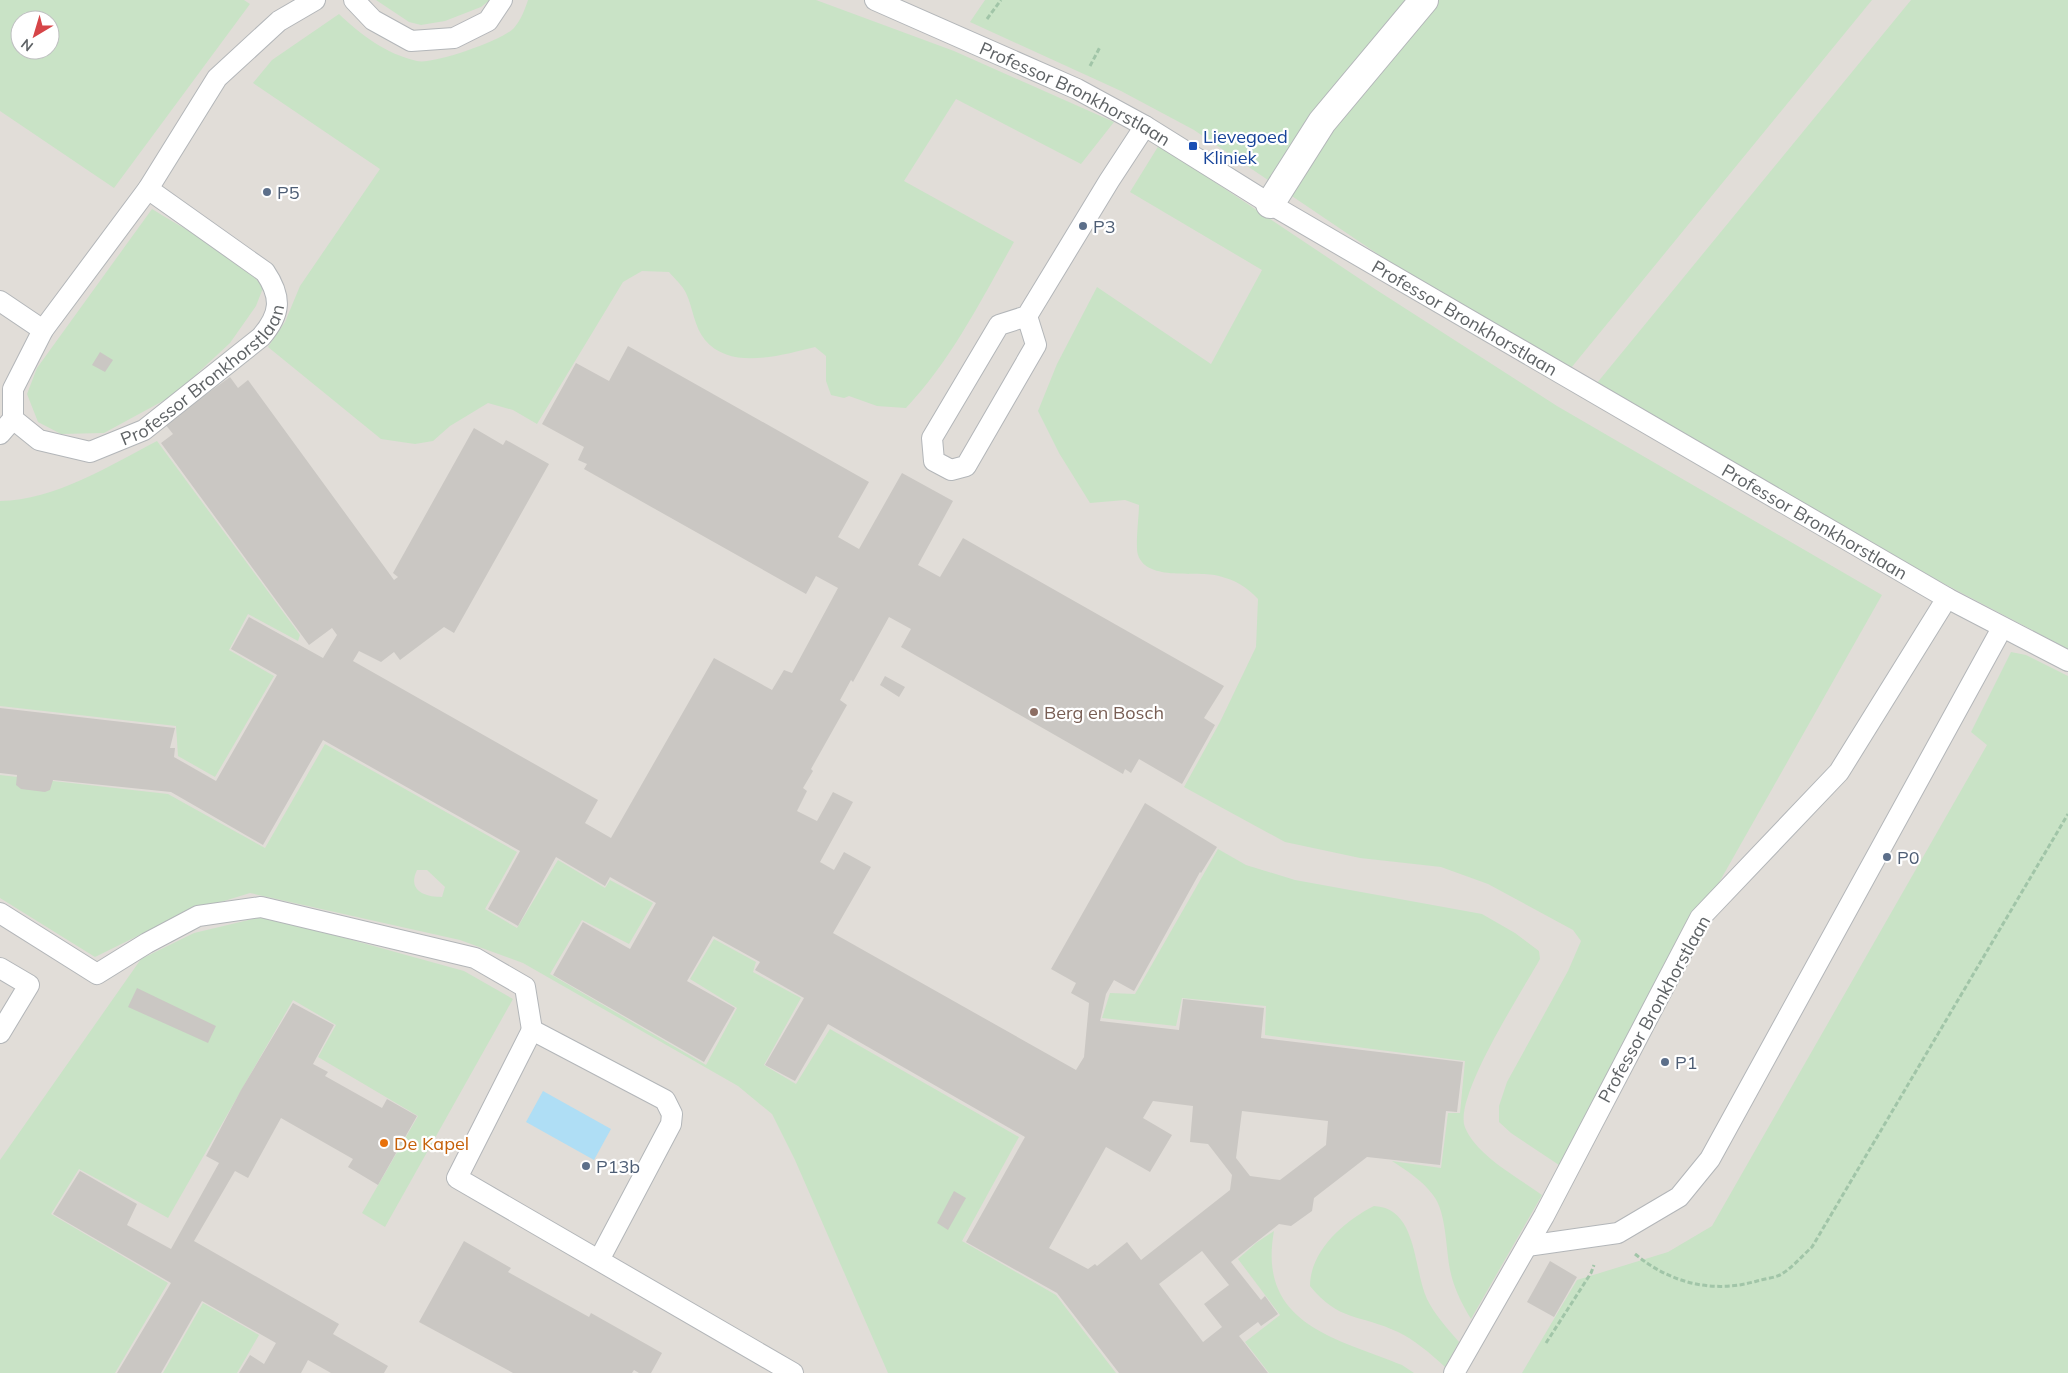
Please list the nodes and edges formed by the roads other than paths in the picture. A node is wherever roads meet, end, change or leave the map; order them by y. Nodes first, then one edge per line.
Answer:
1 (316, 0) edge
2 (354, 0) edge
3 (502, 0) edge
4 (874, 0) edge
5 (1424, 0) edge
6 (1145, 126) junction
7 (148, 189) junction
8 (1270, 204) junction
9 (0, 301) edge
10 (1027, 316) junction
11 (42, 330) junction
12 (13, 419) junction
13 (0, 434) edge
14 (1947, 598) junction
15 (2002, 628) junction
16 (2068, 661) edge
17 (0, 913) edge
18 (0, 968) edge
19 (532, 1030) junction
20 (0, 1033) edge
21 (1527, 1246) junction
22 (599, 1260) junction
23 (793, 1373) edge
24 (1454, 1373) edge

1 - 7 lane
2 - 3 lane
4 - 6 lane, Professor Bronkhorstlaan
5 - 8 street
6 - 8 lane, Professor Bronkhorstlaan
6 - 10 lane
7 - 11 lane
7 - 12 lane, Professor Bronkhorstlaan
8 - 14 lane, Professor Bronkhorstlaan
9 - 11 lane
10 - 10 lane
11 - 12 lane
12 - 13 lane
14 - 15 lane
14 - 21 lane, Professor Bronkhorstlaan
15 - 16 lane
15 - 21 lane
17 - 19 lane
18 - 20 lane
19 - 22 lane
19 - 22 lane
21 - 24 lane, Professor Bronkhorstlaan
22 - 23 lane

